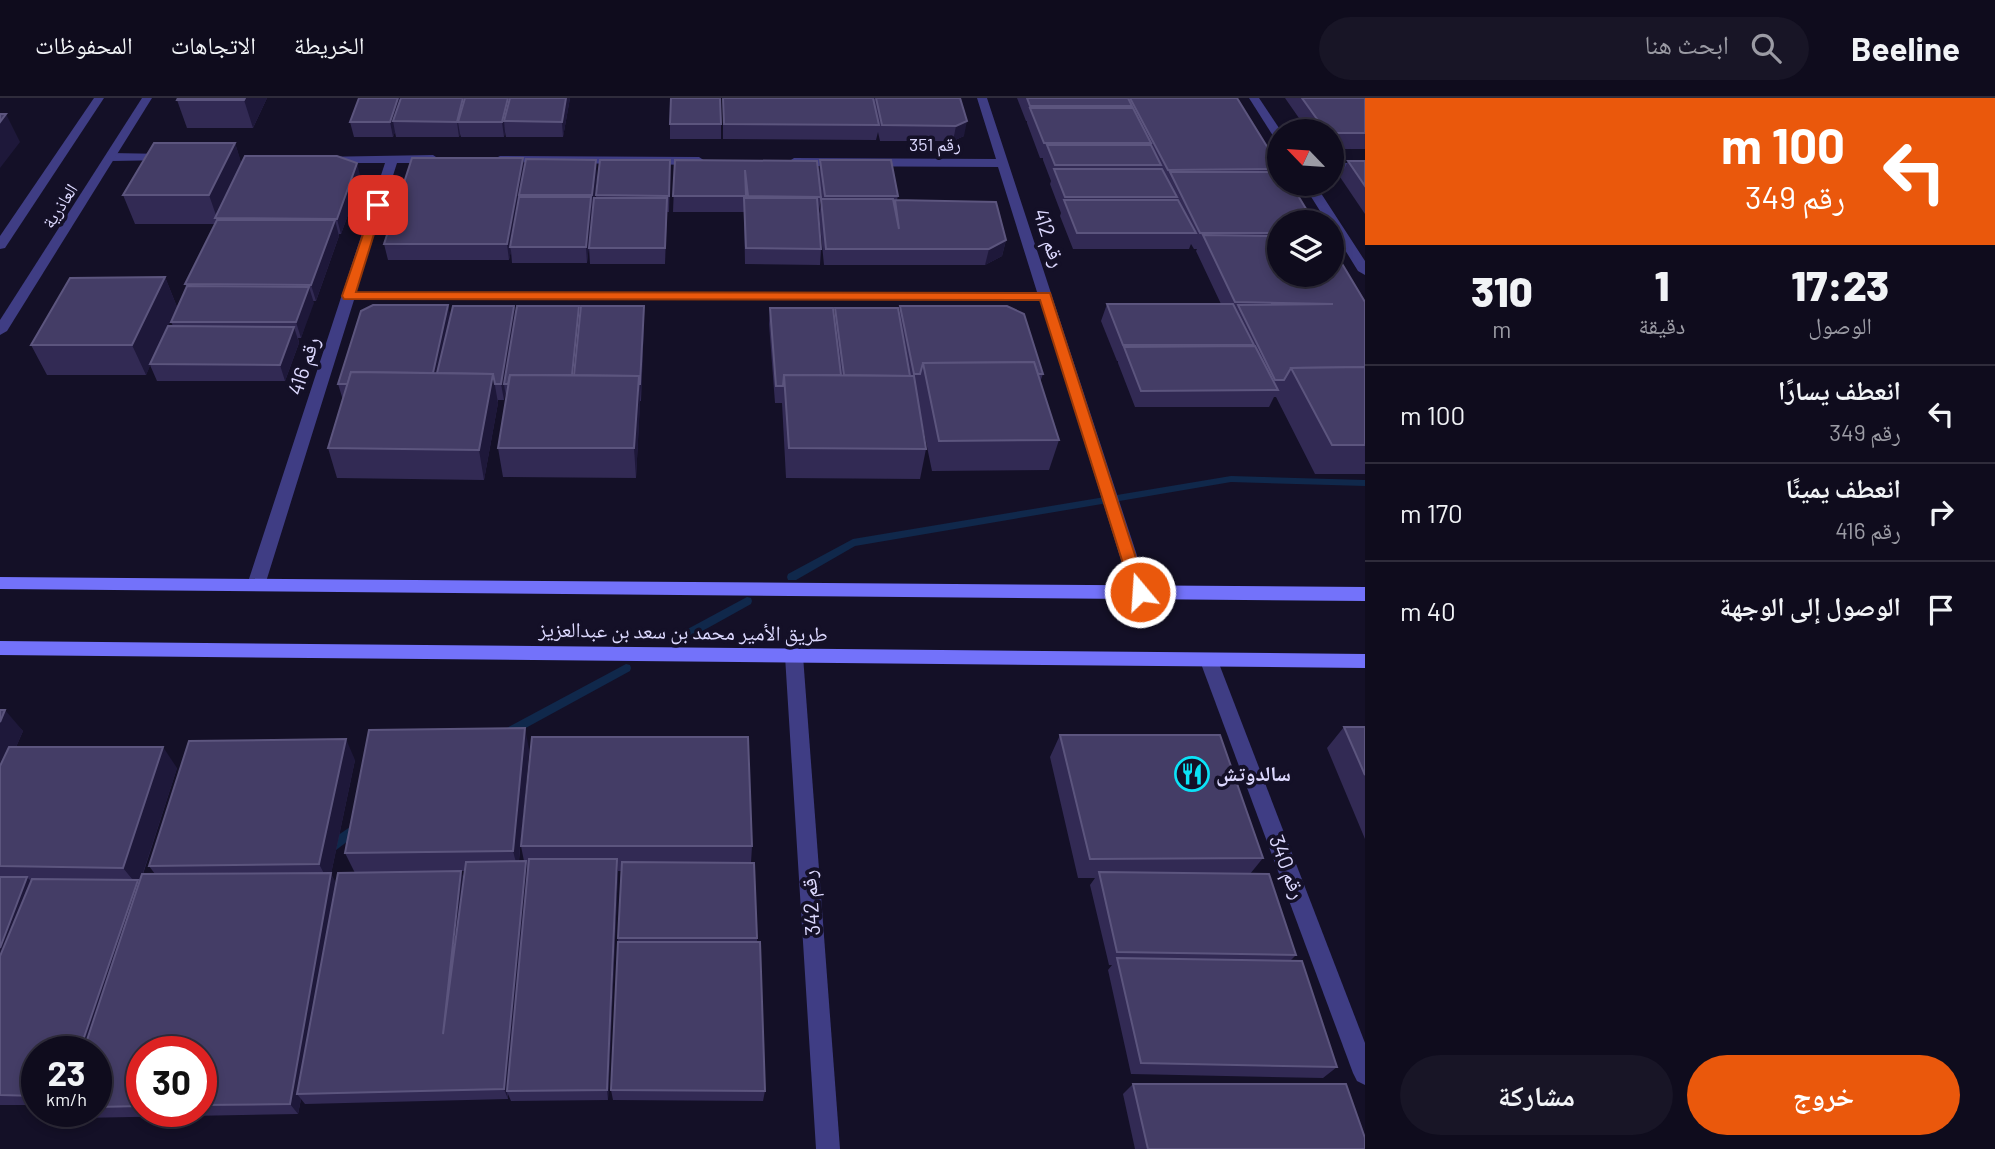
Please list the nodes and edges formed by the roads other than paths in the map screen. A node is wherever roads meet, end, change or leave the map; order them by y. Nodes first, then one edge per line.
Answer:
1 (99, 98) edge
2 (147, 98) edge
3 (982, 98) edge
4 (1254, 98) edge
5 (1267, 119) edge
6 (111, 157) junction
7 (178, 158) edge
8 (312, 159) edge
9 (392, 159) junction
10 (448, 159) edge
11 (489, 160) edge
12 (711, 161) edge
13 (781, 162) edge
14 (1003, 163) junction
15 (1344, 167) edge
16 (1365, 167) edge
17 (1317, 196) edge
18 (0, 245) edge
19 (1365, 271) edge
20 (349, 296) junction
21 (1045, 296) junction
22 (0, 331) edge
23 (0, 583) edge
24 (256, 585) junction
25 (1140, 592) junction
26 (1365, 594) edge
27 (0, 648) edge
28 (794, 656) junction
29 (1209, 661) junction
30 (1365, 661) edge
31 (1365, 1073) edge
32 (828, 1149) edge

1 - 18 street, العاذرية
2 - 6 street, العاذرية
3 - 14 street, رقم 412
4 - 5 street
6 - 7 street
6 - 22 street, العاذرية
8 - 9 street
9 - 10 street
9 - 20 street, رقم 416
11 - 12 street
13 - 14 street, رقم 351
14 - 21 street, رقم 412
15 - 16 street
17 - 19 street
20 - 21 street
20 - 24 street, رقم 416
21 - 25 street, رقم 412
23 - 24 main road, طريق الأمير محمد بن سعد بن عبدالعزيز
24 - 25 main road, طريق الأمير محمد بن سعد بن عبدالعزيز
25 - 26 main road, طريق الأمير محمد بن سعد بن عبدالعزيز
27 - 28 main road, طريق الأمير محمد بن سعد بن عبدالعزيز
28 - 29 main road, طريق الأمير محمد بن سعد بن عبدالعزيز
28 - 32 street, رقم 342
29 - 30 main road, طريق الأمير محمد بن سعد بن عبدالعزيز
29 - 31 street, رقم 340

